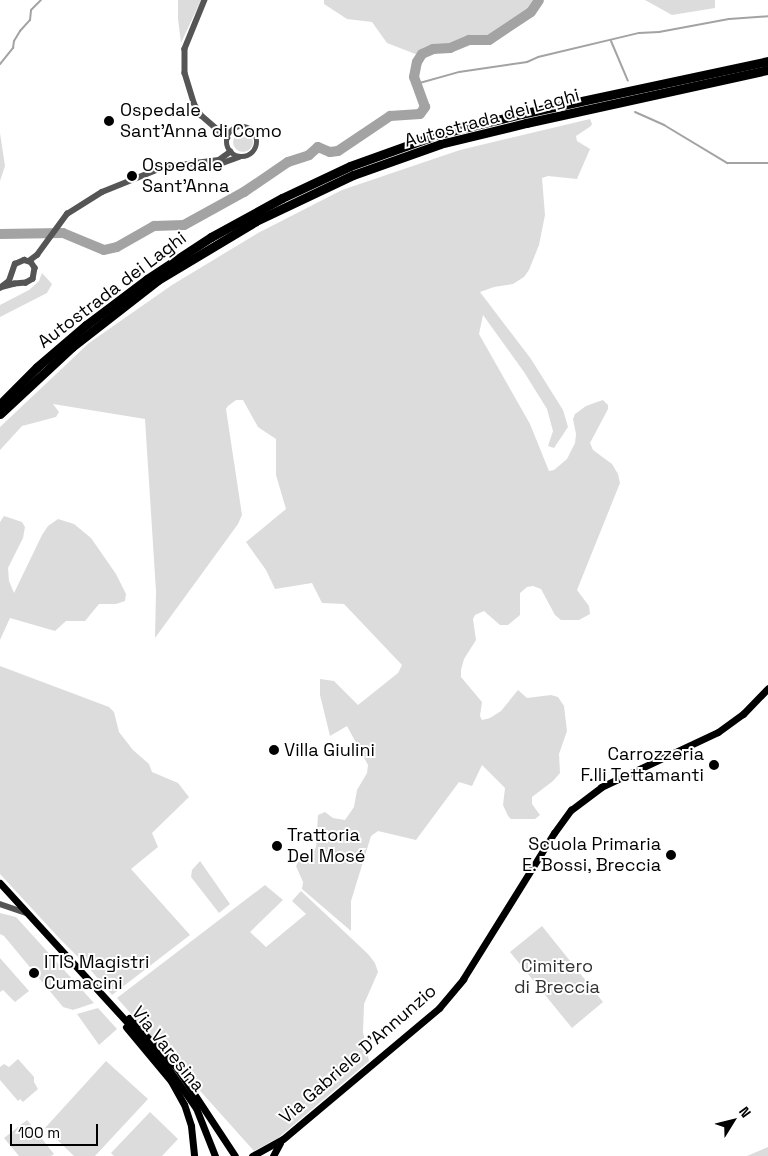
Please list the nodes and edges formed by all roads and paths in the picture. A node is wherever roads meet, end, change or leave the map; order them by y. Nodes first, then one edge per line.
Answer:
1 (205, 0) edge
2 (768, 61) edge
3 (768, 70) edge
4 (220, 129) junction
5 (233, 129) junction
6 (227, 138) junction
7 (230, 152) junction
8 (238, 157) junction
9 (99, 195) junction
10 (44, 245) junction
11 (29, 261) junction
12 (35, 268) junction
13 (12, 273) junction
14 (20, 283) junction
15 (0, 288) edge
16 (0, 404) edge
17 (0, 414) edge
18 (768, 688) edge
19 (1, 884) edge
20 (0, 904) edge
21 (29, 914) junction
22 (111, 1004) junction
23 (283, 1139) junction
24 (194, 1156) edge
25 (215, 1156) edge
26 (235, 1156) edge
27 (252, 1156) edge
28 (273, 1156) edge

1 - 4 street
2 - 16 highway, Autostrada dei Laghi
3 - 17 highway, Autostrada dei Laghi
4 - 5 street
4 - 6 street
5 - 6 street
5 - 8 street
6 - 7 street
7 - 8 street
7 - 9 street
8 - 9 street
9 - 10 street
10 - 11 street
10 - 12 street
11 - 12 street
11 - 13 street
12 - 14 street
13 - 14 street
13 - 15 street
14 - 15 street
18 - 23 main road, Via Gabriele D'Annunzio
19 - 21 main road, Via Varesina
20 - 21 street
21 - 22 main road, Via Varesina
22 - 24 main road
22 - 25 main road, Via Varesina
22 - 26 main road
23 - 27 main road, Via Gabriele D'Annunzio
23 - 28 main road, Via Gabriele D'Annunzio

